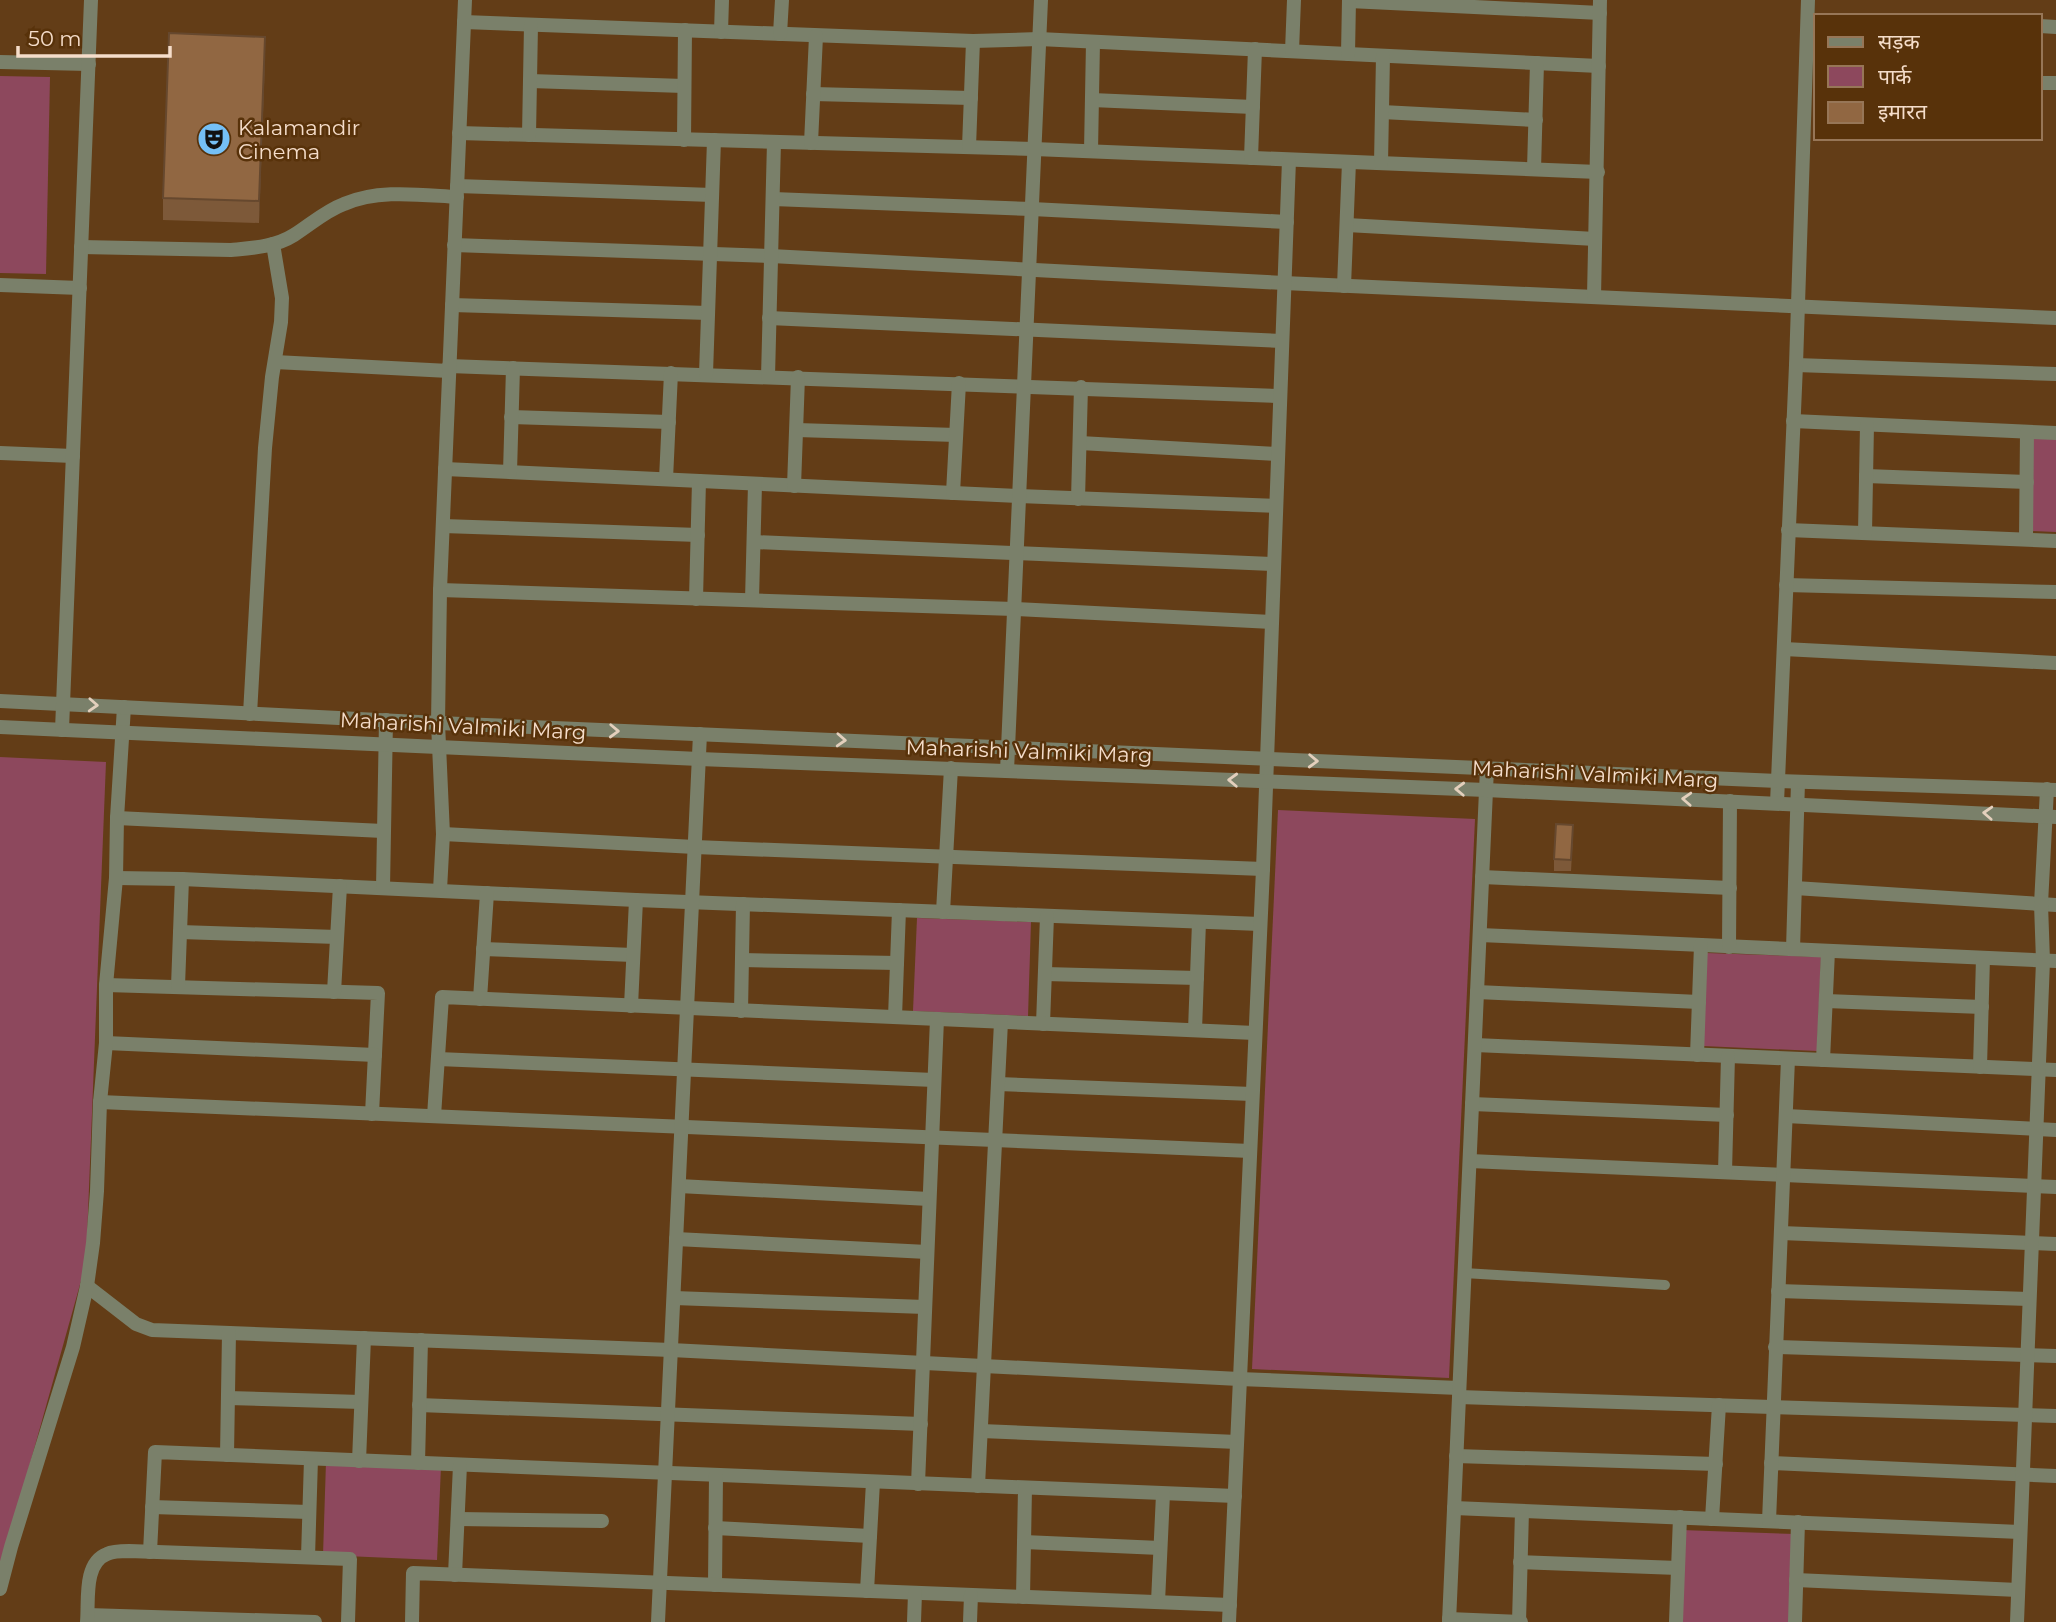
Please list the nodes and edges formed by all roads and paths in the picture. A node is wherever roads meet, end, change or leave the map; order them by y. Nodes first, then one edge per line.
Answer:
1 (91, 0) edge
2 (465, 0) edge
3 (722, 0) edge
4 (782, 0) edge
5 (1041, 0) edge
6 (1294, 0) edge
7 (1349, 0) edge
8 (1808, 0) edge
9 (1600, 6) edge
10 (1812, 18) edge
11 (464, 22) junction
12 (531, 24) junction
13 (685, 30) junction
14 (721, 32) junction
15 (780, 34) junction
16 (816, 36) junction
17 (1039, 39) junction
18 (973, 41) junction
19 (1093, 42) junction
20 (1255, 49) junction
21 (1292, 51) junction
22 (1348, 54) junction
23 (1383, 56) junction
24 (0, 62) edge
25 (1537, 63) junction
26 (89, 64) junction
27 (1599, 66) junction
28 (1812, 78) edge
29 (530, 81) junction
30 (684, 86) junction
31 (813, 94) junction
32 (971, 98) junction
33 (1092, 100) junction
34 (1253, 107) junction
35 (1382, 112) junction
36 (1536, 120) junction
37 (459, 133) junction
38 (529, 135) junction
39 (684, 140) junction
40 (714, 140) junction
41 (774, 142) junction
42 (811, 143) junction
43 (969, 147) junction
44 (1034, 149) junction
45 (1091, 151) junction
46 (1251, 158) junction
47 (1289, 160) junction
48 (1349, 162) junction
49 (1381, 163) junction
50 (1534, 169) junction
51 (1598, 172) junction
52 (457, 192) junction
53 (712, 195) junction
54 (773, 199) junction
55 (1032, 209) junction
56 (1287, 222) junction
57 (1347, 225) junction
58 (1595, 239) junction
59 (273, 244) junction
60 (454, 245) junction
61 (81, 247) junction
62 (710, 255) junction
63 (772, 256) junction
64 (1029, 270) junction
65 (1284, 283) junction
66 (0, 285) edge
67 (1345, 286) junction
68 (80, 288) junction
69 (1594, 298) junction
70 (452, 305) junction
71 (1797, 307) junction
72 (708, 313) junction
73 (2056, 317) edge
74 (769, 318) junction
75 (1027, 329) junction
76 (1282, 341) junction
77 (275, 362) junction
78 (1796, 365) junction
79 (513, 368) junction
80 (449, 369) junction
81 (671, 373) junction
82 (706, 374) junction
83 (2056, 374) edge
84 (768, 377) junction
85 (798, 377) junction
86 (959, 383) junction
87 (1024, 385) junction
88 (1081, 387) junction
89 (1280, 396) junction
90 (512, 417) junction
91 (1793, 421) junction
92 (669, 422) junction
93 (1867, 425) junction
94 (797, 430) junction
95 (2027, 432) junction
96 (2056, 433) edge
97 (956, 435) junction
98 (1080, 443) junction
99 (0, 453) edge
100 (1278, 454) junction
101 (73, 456) junction
102 (445, 469) junction
103 (510, 472) junction
104 (1866, 476) junction
105 (666, 480) junction
106 (699, 481) junction
107 (2027, 482) junction
108 (755, 484) junction
109 (794, 486) junction
110 (953, 493) junction
111 (1019, 496) junction
112 (1079, 499) junction
113 (1276, 506) junction
114 (443, 526) junction
115 (1788, 530) junction
116 (1865, 533) junction
117 (698, 535) junction
118 (2026, 539) junction
119 (2056, 541) edge
120 (754, 542) junction
121 (1017, 552) junction
122 (1274, 564) junction
123 (1786, 585) junction
124 (440, 590) junction
125 (2056, 592) edge
126 (696, 599) junction
127 (752, 600) junction
128 (1014, 609) junction
129 (1272, 622) junction
130 (1784, 649) junction
131 (2056, 663) edge
132 (0, 701) edge
133 (63, 704) junction
134 (124, 707) junction
135 (250, 714) junction
136 (386, 720) junction
137 (439, 723) junction
138 (0, 727) edge
139 (62, 730) junction
140 (122, 733) junction
141 (700, 734) junction
142 (386, 743) junction
143 (439, 746) junction
144 (1008, 748) junction
145 (699, 759) junction
146 (1267, 759) junction
147 (951, 768) junction
148 (1487, 768) junction
149 (1007, 771) junction
150 (1778, 781) junction
151 (1266, 782) junction
152 (1798, 782) junction
153 (1486, 790) junction
154 (2051, 790) edge
155 (1730, 801) junction
156 (1777, 803) junction
157 (1797, 803) junction
158 (2051, 817) edge
159 (117, 818) junction
160 (383, 831) junction
161 (443, 834) junction
162 (695, 847) junction
163 (946, 856) junction
164 (1263, 869) junction
165 (1482, 877) junction
166 (116, 878) junction
167 (182, 878) junction
168 (340, 886) junction
169 (383, 888) junction
170 (1730, 888) junction
171 (1795, 888) junction
172 (440, 890) junction
173 (487, 892) junction
174 (636, 900) junction
175 (692, 902) junction
176 (743, 904) junction
177 (2049, 904) edge
178 (899, 910) junction
179 (943, 912) junction
180 (1048, 916) junction
181 (1199, 922) junction
182 (1260, 924) junction
183 (180, 932) junction
184 (1480, 935) junction
185 (337, 937) junction
186 (1701, 945) junction
187 (1729, 947) junction
188 (483, 949) junction
189 (1793, 949) junction
190 (1828, 951) junction
191 (633, 955) junction
192 (1983, 958) junction
193 (742, 960) junction
194 (2050, 961) edge
195 (897, 963) junction
196 (1045, 974) junction
197 (1197, 978) junction
198 (106, 985) junction
199 (178, 986) junction
200 (334, 992) junction
201 (1477, 992) junction
202 (480, 999) junction
203 (1826, 1001) junction
204 (1699, 1002) junction
205 (631, 1006) junction
206 (1982, 1007) junction
207 (687, 1008) junction
208 (741, 1011) junction
209 (895, 1017) junction
210 (937, 1019) junction
211 (2040, 1020) junction
212 (2056, 1020) edge
213 (1001, 1022) junction
214 (1043, 1024) junction
215 (1195, 1030) junction
216 (1255, 1033) junction
217 (106, 1043) junction
218 (1475, 1045) junction
219 (375, 1055) junction
220 (1697, 1055) junction
221 (1728, 1056) junction
222 (438, 1059) junction
223 (1788, 1059) junction
224 (1823, 1060) junction
225 (1980, 1067) junction
226 (684, 1069) junction
227 (2038, 1069) junction
228 (2056, 1070) edge
229 (934, 1080) junction
230 (998, 1084) junction
231 (1252, 1094) junction
232 (100, 1101) junction
233 (1472, 1104) junction
234 (372, 1114) junction
235 (1727, 1115) junction
236 (434, 1116) junction
237 (1786, 1116) junction
238 (681, 1128) junction
239 (2036, 1129) junction
240 (2056, 1130) edge
241 (932, 1138) junction
242 (995, 1141) junction
243 (1250, 1151) junction
244 (1469, 1161) junction
245 (1725, 1172) junction
246 (1783, 1175) junction
247 (679, 1186) junction
248 (2034, 1186) junction
249 (2056, 1187) edge
250 (929, 1199) junction
251 (1781, 1233) junction
252 (676, 1239) junction
253 (2031, 1242) junction
254 (2056, 1244) edge
255 (927, 1252) junction
256 (1464, 1273) junction
257 (1665, 1285) dead end
258 (87, 1286) junction
259 (1779, 1291) junction
260 (674, 1298) junction
261 (2029, 1299) junction
262 (925, 1307) junction
263 (229, 1333) junction
264 (364, 1338) junction
265 (421, 1340) junction
266 (1775, 1347) junction
267 (671, 1350) junction
268 (2028, 1356) junction
269 (2056, 1356) edge
270 (923, 1363) junction
271 (984, 1366) junction
272 (1239, 1379) junction
273 (1459, 1392) junction
274 (228, 1398) junction
275 (361, 1402) junction
276 (419, 1405) junction
277 (1719, 1405) junction
278 (1773, 1407) junction
279 (2025, 1414) junction
280 (668, 1415) junction
281 (2056, 1416) edge
282 (920, 1424) junction
283 (981, 1431) junction
284 (1237, 1442) junction
285 (227, 1455) junction
286 (1456, 1456) junction
287 (310, 1459) junction
288 (359, 1461) junction
289 (418, 1463) junction
290 (1771, 1463) junction
291 (1716, 1464) junction
292 (460, 1465) junction
293 (665, 1474) junction
294 (716, 1475) junction
295 (2022, 1475) junction
296 (2056, 1476) edge
297 (873, 1482) junction
298 (918, 1483) junction
299 (978, 1486) junction
300 (1025, 1488) junction
301 (1163, 1494) junction
302 (1235, 1496) junction
303 (152, 1507) junction
304 (1454, 1508) junction
305 (1522, 1511) junction
306 (309, 1512) junction
307 (1680, 1517) junction
308 (457, 1519) junction
309 (1712, 1519) junction
310 (602, 1521) dead end
311 (1769, 1521) junction
312 (1798, 1522) junction
313 (715, 1528) junction
314 (2020, 1532) junction
315 (870, 1536) junction
316 (1024, 1542) junction
317 (1160, 1548) junction
318 (150, 1552) junction
319 (308, 1557) junction
320 (1520, 1562) junction
321 (1678, 1568) junction
322 (455, 1575) junction
323 (1796, 1580) junction
324 (660, 1583) junction
325 (715, 1585) junction
326 (0, 1588) edge
327 (2018, 1590) junction
328 (867, 1591) junction
329 (915, 1593) junction
330 (971, 1595) junction
331 (1023, 1597) junction
332 (1158, 1602) junction
333 (1230, 1605) junction
334 (87, 1619) edge
335 (1449, 1620) edge
336 (315, 1622) edge
337 (348, 1622) edge
338 (412, 1622) edge
339 (658, 1622) edge
340 (914, 1622) edge
341 (970, 1622) edge
342 (1229, 1622) edge
343 (1520, 1622) edge
344 (1676, 1622) edge
345 (1795, 1622) edge
346 (2017, 1622) edge

1 - 26 street
2 - 11 street
3 - 14 street
4 - 15 street
5 - 17 street
6 - 21 street
7 - 9 street
7 - 22 street
8 - 10 street
9 - 27 street
10 - 28 street
11 - 12 street
11 - 37 street
12 - 13 street
12 - 29 street
13 - 14 street
13 - 30 street
14 - 15 street
15 - 16 street
16 - 18 street
16 - 31 street
17 - 18 street
17 - 19 street
17 - 44 street
18 - 32 street
19 - 20 street
19 - 33 street
20 - 21 street
20 - 34 street
21 - 22 street
22 - 23 street
23 - 25 street
23 - 35 street
24 - 26 street
25 - 27 street
25 - 36 street
26 - 61 street
27 - 51 street
28 - 71 street
29 - 30 street
29 - 38 street
30 - 39 street
31 - 32 street
31 - 42 street
32 - 43 street
33 - 34 street
33 - 45 street
34 - 46 street
35 - 36 street
35 - 49 street
36 - 50 street
37 - 38 street
37 - 52 street
38 - 39 street
39 - 40 street
40 - 41 street
40 - 53 street
41 - 42 street
41 - 54 street
42 - 43 street
43 - 44 street
44 - 45 street
44 - 55 street
45 - 46 street
46 - 47 street
47 - 48 street
47 - 56 street
48 - 49 street
48 - 57 street
49 - 50 street
50 - 51 street
51 - 58 street
52 - 53 street
52 - 59 street
52 - 60 street
53 - 62 street
54 - 55 street
54 - 63 street
55 - 56 street
55 - 64 street
56 - 65 street
57 - 58 street
57 - 67 street
58 - 69 street
59 - 61 street
59 - 77 street
60 - 62 street
60 - 70 street
61 - 68 street
62 - 63 street
62 - 72 street
63 - 64 street
63 - 74 street
64 - 65 street
64 - 75 street
65 - 67 street
65 - 76 street
66 - 68 street
67 - 69 street
68 - 101 street
69 - 71 street
70 - 72 street
70 - 80 street
71 - 73 street
71 - 78 street
72 - 82 street
74 - 75 street
74 - 84 street
75 - 76 street
75 - 87 street
76 - 89 street
77 - 80 street
77 - 135 street
78 - 83 street
78 - 91 street
79 - 80 street
79 - 81 street
79 - 90 street
80 - 102 street
81 - 82 street
81 - 92 street
82 - 84 street
84 - 85 street
85 - 86 street
85 - 94 street
86 - 87 street
86 - 97 street
87 - 88 street
87 - 111 street
88 - 89 street
88 - 98 street
89 - 100 street
90 - 92 street
90 - 103 street
91 - 93 street
91 - 115 street
92 - 105 street
93 - 95 street
93 - 104 street
94 - 97 street
94 - 109 street
95 - 96 street
95 - 107 street
97 - 110 street
98 - 100 street
98 - 112 street
99 - 101 street
100 - 113 street
101 - 133 street
102 - 103 street
102 - 114 street
103 - 105 street
104 - 107 street
104 - 116 street
105 - 106 street
106 - 108 street
106 - 117 street
107 - 118 street
108 - 109 street
108 - 120 street
109 - 110 street
110 - 111 street
111 - 112 street
111 - 121 street
112 - 113 street
113 - 122 street
114 - 117 street
114 - 124 street
115 - 116 street
115 - 123 street
116 - 118 street
117 - 126 street
118 - 119 street
120 - 121 street
120 - 127 street
121 - 122 street
121 - 128 street
122 - 129 street
123 - 125 street
123 - 130 street
124 - 126 street
124 - 137 street
126 - 127 street
127 - 128 street
128 - 129 street
128 - 144 street
129 - 146 street
130 - 131 street
130 - 150 street
132 - 133 street, Maharishi Valmiki Marg
133 -> 134 street, Maharishi Valmiki Marg
133 - 139 street
134 - 135 street, Maharishi Valmiki Marg
134 - 140 street
135 - 136 street, Maharishi Valmiki Marg
136 - 137 street, Maharishi Valmiki Marg
136 - 142 street
137 -> 141 street, Maharishi Valmiki Marg
137 - 143 street
138 - 139 street, Maharishi Valmiki Marg
139 - 140 street, Maharishi Valmiki Marg
140 - 142 street, Maharishi Valmiki Marg
140 - 159 street
141 -> 144 street, Maharishi Valmiki Marg
141 - 145 street
142 - 143 street, Maharishi Valmiki Marg
142 - 160 street
143 - 145 street, Maharishi Valmiki Marg
143 - 161 street
144 - 146 street, Maharishi Valmiki Marg
144 - 149 street
145 - 147 street, Maharishi Valmiki Marg
145 - 162 street
146 -> 148 street, Maharishi Valmiki Marg
146 - 151 street
147 - 149 street, Maharishi Valmiki Marg
147 - 163 street
148 - 150 street, Maharishi Valmiki Marg
148 - 153 street
151 -> 149 street, Maharishi Valmiki Marg
150 - 152 street, Maharishi Valmiki Marg
150 - 156 street
153 -> 151 street, Maharishi Valmiki Marg
151 - 164 street
152 - 154 street, Maharishi Valmiki Marg
152 - 157 street
155 -> 153 street, Maharishi Valmiki Marg
153 - 165 street
154 - 158 street
155 - 156 street, Maharishi Valmiki Marg
155 - 170 street
156 - 157 street, Maharishi Valmiki Marg
158 -> 157 street, Maharishi Valmiki Marg
157 - 171 street
158 - 177 street
159 - 160 street
159 - 166 street
160 - 169 street
161 - 162 street
161 - 172 street
162 - 163 street
162 - 175 street
163 - 164 street
163 - 179 street
164 - 182 street
165 - 170 street
165 - 184 street
166 - 167 street
166 - 198 street
167 - 168 street
167 - 183 street
168 - 169 street
168 - 185 street
169 - 172 street
170 - 187 street
171 - 177 street
171 - 189 street
172 - 173 street
173 - 174 street
173 - 188 street
174 - 175 street
174 - 191 street
175 - 176 street
175 - 207 street
176 - 178 street
176 - 193 street
177 - 194 street
178 - 179 street
178 - 195 street
179 - 180 street
180 - 181 street
180 - 196 street
181 - 182 street
181 - 197 street
182 - 216 street
183 - 185 street
183 - 199 street
184 - 186 street
184 - 201 street
185 - 200 street
186 - 187 street
186 - 204 street
187 - 189 street
188 - 191 street
188 - 202 street
189 - 190 street
190 - 192 street
190 - 203 street
191 - 205 street
192 - 194 street
192 - 206 street
193 - 195 street
193 - 208 street
194 - 211 street
195 - 209 street
196 - 197 street
196 - 214 street
197 - 215 street
198 - 199 street
198 - 217 street
199 - 200 street
200 - 219 street
201 - 204 street
201 - 218 street
202 - 205 street
202 - 222 street
203 - 206 street
203 - 224 street
204 - 220 street
205 - 207 street
206 - 225 street
207 - 208 street
207 - 226 street
208 - 209 street
209 - 210 street
210 - 213 street
210 - 229 street
211 - 212 street
211 - 227 street
213 - 214 street
213 - 230 street
214 - 215 street
215 - 216 street
216 - 231 street
217 - 219 street
217 - 232 street
218 - 220 street
218 - 233 street
219 - 234 street
220 - 221 street
221 - 223 street
221 - 235 street
222 - 226 street
222 - 236 street
223 - 224 street
223 - 237 street
224 - 225 street
225 - 227 street
226 - 229 street
226 - 238 street
227 - 228 street
227 - 239 street
229 - 241 street
230 - 231 street
230 - 242 street
231 - 243 street
232 - 234 street
232 - 258 street
233 - 235 street
233 - 244 street
234 - 236 street
235 - 245 street
236 - 238 street
237 - 239 street
237 - 246 street
238 - 241 street
238 - 247 street
239 - 240 street
239 - 248 street
241 - 242 street
241 - 250 street
242 - 243 street
242 - 271 street
243 - 272 street
244 - 245 street
244 - 256 street
245 - 246 street
246 - 248 street
246 - 251 street
247 - 250 street
247 - 252 street
248 - 249 street
248 - 253 street
250 - 255 street
251 - 253 street
251 - 259 street
252 - 255 street
252 - 260 street
253 - 254 street
253 - 261 street
255 - 262 street
256 - 257 lane
256 - 273 street
258 - 263 street
258 - 326 street
259 - 261 street
259 - 266 street
260 - 262 street
260 - 267 street
261 - 268 street
262 - 270 street
263 - 264 street
263 - 274 street
264 - 265 street
264 - 275 street
265 - 267 street
265 - 276 street
266 - 268 street
266 - 278 street
267 - 270 street
267 - 280 street
268 - 269 street
268 - 279 street
270 - 271 street
270 - 282 street
271 - 272 street
271 - 283 street
272 - 273 street
272 - 284 street
273 - 277 street
273 - 286 street
274 - 275 street
274 - 285 street
275 - 288 street
276 - 280 street
276 - 289 street
277 - 278 street
277 - 291 street
278 - 279 street
278 - 290 street
279 - 281 street
279 - 295 street
280 - 282 street
280 - 293 street
282 - 298 street
283 - 284 street
283 - 299 street
284 - 302 street
285 - 287 street
285 - 303 street
286 - 291 street
286 - 304 street
287 - 288 street
287 - 306 street
288 - 289 street
289 - 292 street
290 - 295 street
290 - 311 street
291 - 309 street
292 - 293 street
292 - 308 street
293 - 294 street
293 - 324 street
294 - 297 street
294 - 313 street
295 - 296 street
295 - 314 street
297 - 298 street
297 - 315 street
298 - 299 street
299 - 300 street
300 - 301 street
300 - 316 street
301 - 302 street
301 - 317 street
302 - 333 street
303 - 306 street
303 - 318 street
304 - 305 street
304 - 335 street
305 - 307 street
305 - 320 street
306 - 319 street
307 - 309 street
307 - 321 street
308 - 310 street
308 - 322 street
309 - 311 street
311 - 312 street
312 - 314 street
312 - 323 street
313 - 315 street
313 - 325 street
314 - 327 street
315 - 328 street
316 - 317 street
316 - 331 street
317 - 332 street
318 - 319 street
318 - 334 street
319 - 337 street
320 - 321 street
320 - 343 street
321 - 344 street
322 - 324 street
322 - 338 street
323 - 327 street
323 - 345 street
324 - 325 street
324 - 339 street
325 - 328 street
327 - 346 street
328 - 329 street
329 - 330 street
329 - 340 street
330 - 331 street
330 - 341 street
331 - 332 street
332 - 333 street
333 - 342 street
334 - 336 street
335 - 343 street

